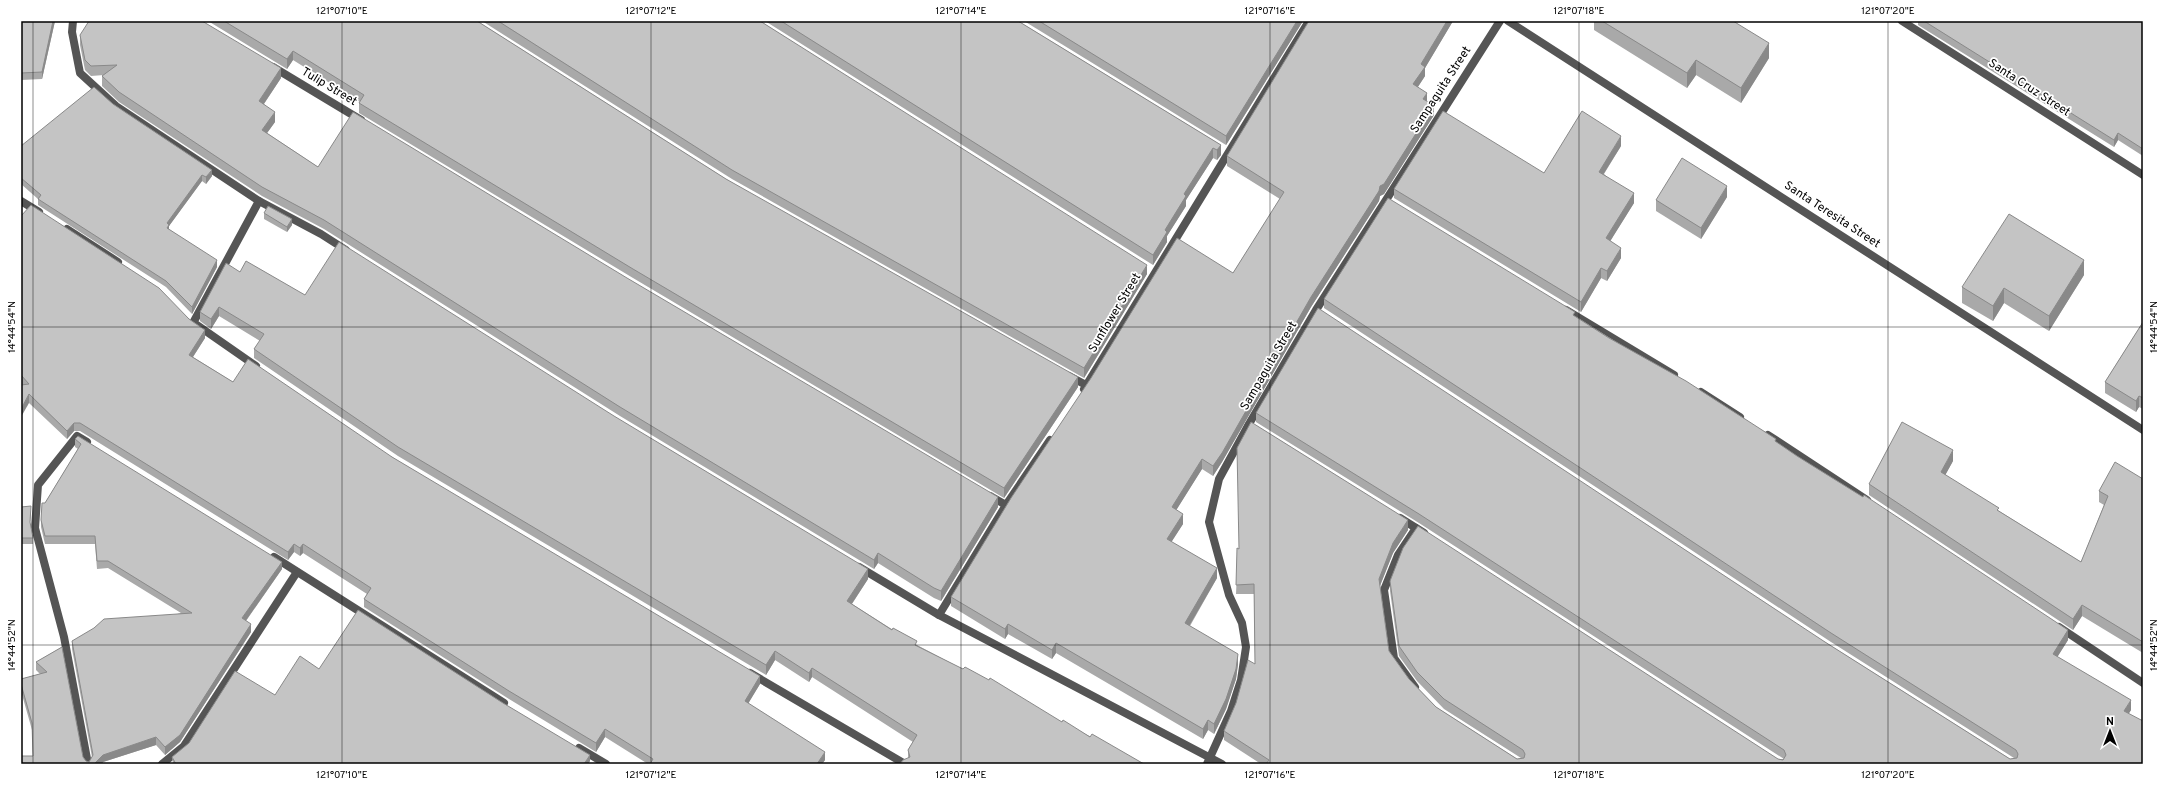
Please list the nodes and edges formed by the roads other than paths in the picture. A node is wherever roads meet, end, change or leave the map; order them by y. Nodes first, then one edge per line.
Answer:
1 (73, 21) edge
2 (1309, 21) edge
3 (1500, 21) edge
4 (1508, 21) edge
5 (1902, 21) edge
6 (265, 62) edge
7 (366, 123) edge
8 (2143, 176) edge
9 (21, 201) edge
10 (259, 201) junction
11 (44, 216) edge
12 (57, 223) edge
13 (353, 255) edge
14 (126, 267) edge
15 (1559, 306) edge
16 (1059, 370) edge
17 (265, 372) edge
18 (1680, 379) edge
19 (1086, 385) junction
20 (1694, 387) edge
21 (1078, 398) edge
22 (1747, 421) edge
23 (1056, 430) edge
24 (1760, 430) edge
25 (2143, 430) edge
26 (97, 448) edge
27 (985, 493) edge
28 (1872, 504) edge
29 (1006, 505) junction
30 (1389, 512) edge
31 (1416, 528) junction
32 (1430, 537) edge
33 (264, 551) edge
34 (851, 562) edge
35 (297, 572) junction
36 (939, 615) junction
37 (2051, 622) edge
38 (744, 669) edge
39 (2143, 683) edge
40 (1424, 696) edge
41 (513, 708) edge
42 (572, 744) edge
43 (1209, 761) edge
44 (88, 764) edge
45 (162, 764) edge
46 (606, 764) edge
47 (905, 764) edge
48 (1222, 764) edge

1 - 10 street
2 - 19 street, Sunflower Street
3 - 43 street, Sampaguita Street
4 - 25 street, Santa Teresita Street
5 - 8 street, Santa Cruz Street
6 - 7 street, Tulip Street
9 - 11 street
10 - 13 street
10 - 17 street
12 - 14 street
15 - 18 street
16 - 19 street
19 - 21 street, Sunflower Street
20 - 22 street
23 - 29 street
24 - 28 street
26 - 44 street
27 - 29 street
29 - 36 street
30 - 31 street
31 - 32 street
31 - 40 street
33 - 35 street
34 - 36 street
35 - 41 street
35 - 45 street
36 - 43 street
37 - 39 street
38 - 47 street
42 - 46 street
43 - 48 street

